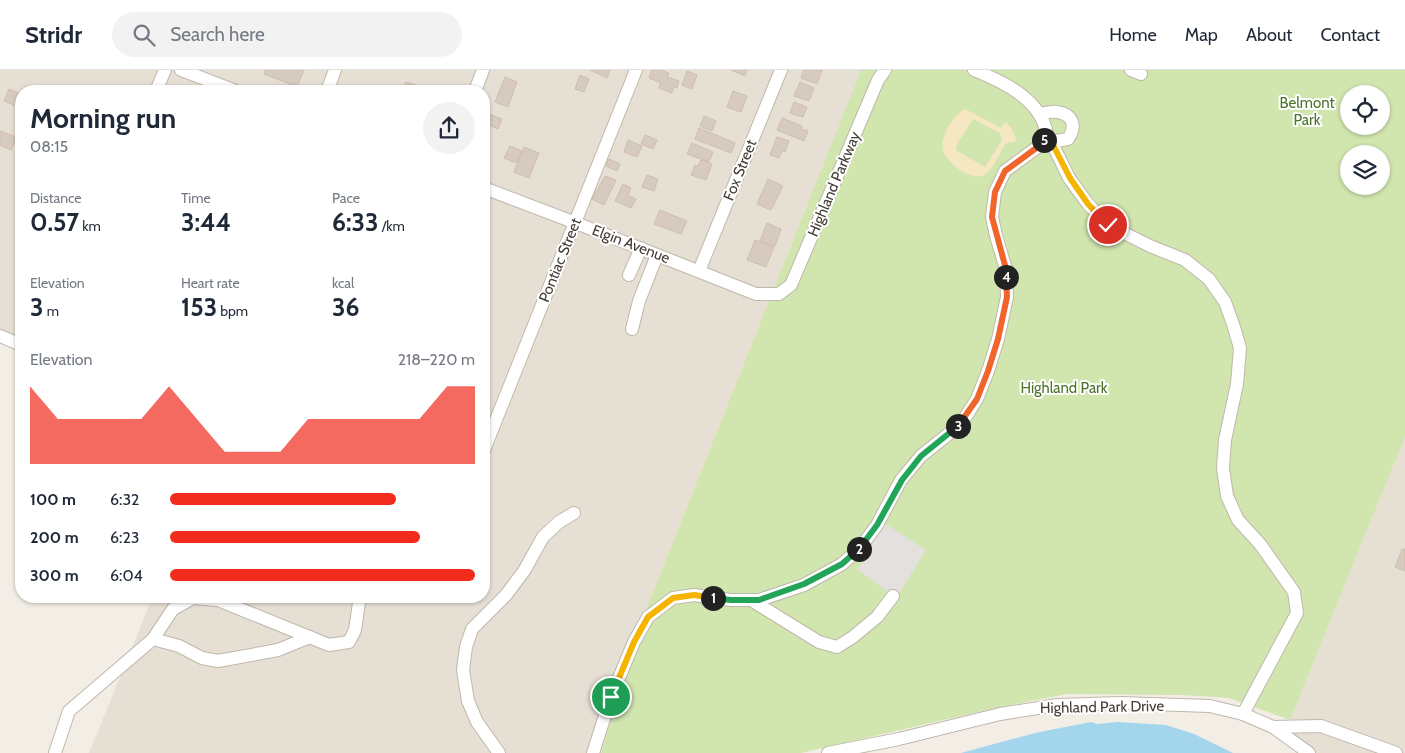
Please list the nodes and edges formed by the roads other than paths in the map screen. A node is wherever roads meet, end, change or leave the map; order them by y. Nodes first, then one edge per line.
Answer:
1 (165, 70) edge
2 (181, 70) edge
3 (335, 70) edge
4 (483, 70) edge
5 (636, 70) edge
6 (781, 70) edge
7 (885, 70) edge
8 (974, 70) edge
9 (159, 85) edge
10 (220, 85) edge
11 (329, 85) edge
12 (477, 85) edge
13 (1040, 114) junction
14 (1044, 142) junction
15 (490, 190) edge
16 (576, 223) junction
17 (640, 248) junction
18 (657, 254) junction
19 (699, 271) junction
20 (629, 275) dead end
21 (779, 294) joint
22 (632, 329) dead end
23 (0, 336) edge
24 (15, 342) edge
25 (490, 435) edge
26 (574, 513) dead end
27 (893, 596) dead end
28 (751, 600) junction
29 (184, 603) edge
30 (225, 603) edge
31 (359, 603) edge
32 (310, 637) junction
33 (153, 639) junction
34 (1243, 714) junction
35 (1273, 727) junction
36 (55, 753) edge
37 (499, 753) edge
38 (593, 753) edge
39 (828, 753) edge
40 (1308, 753) edge
41 (1396, 753) edge

1 - 9 street
2 - 10 street
3 - 11 street
4 - 12 street
5 - 16 street, Pontiac Street
6 - 19 street, Fox Street
7 - 21 street, Highland Parkway
8 - 13 street
13 - 14 street
13 - 14 street
14 - 28 street
14 - 34 street
15 - 16 street, Elgin Avenue
16 - 17 street, Elgin Avenue
16 - 25 street, Pontiac Street
17 - 18 street, Elgin Avenue
17 - 20 street
18 - 19 street, Elgin Avenue
18 - 22 street
19 - 21 street, Elgin Avenue
23 - 24 street
26 - 37 street
27 - 28 street
28 - 38 street
29 - 33 street
30 - 32 street
31 - 32 street
32 - 33 street
33 - 36 street
34 - 35 street, Highland Park Drive
34 - 39 street, Highland Park Drive
35 - 40 street, Highland Park Drive
35 - 41 street

